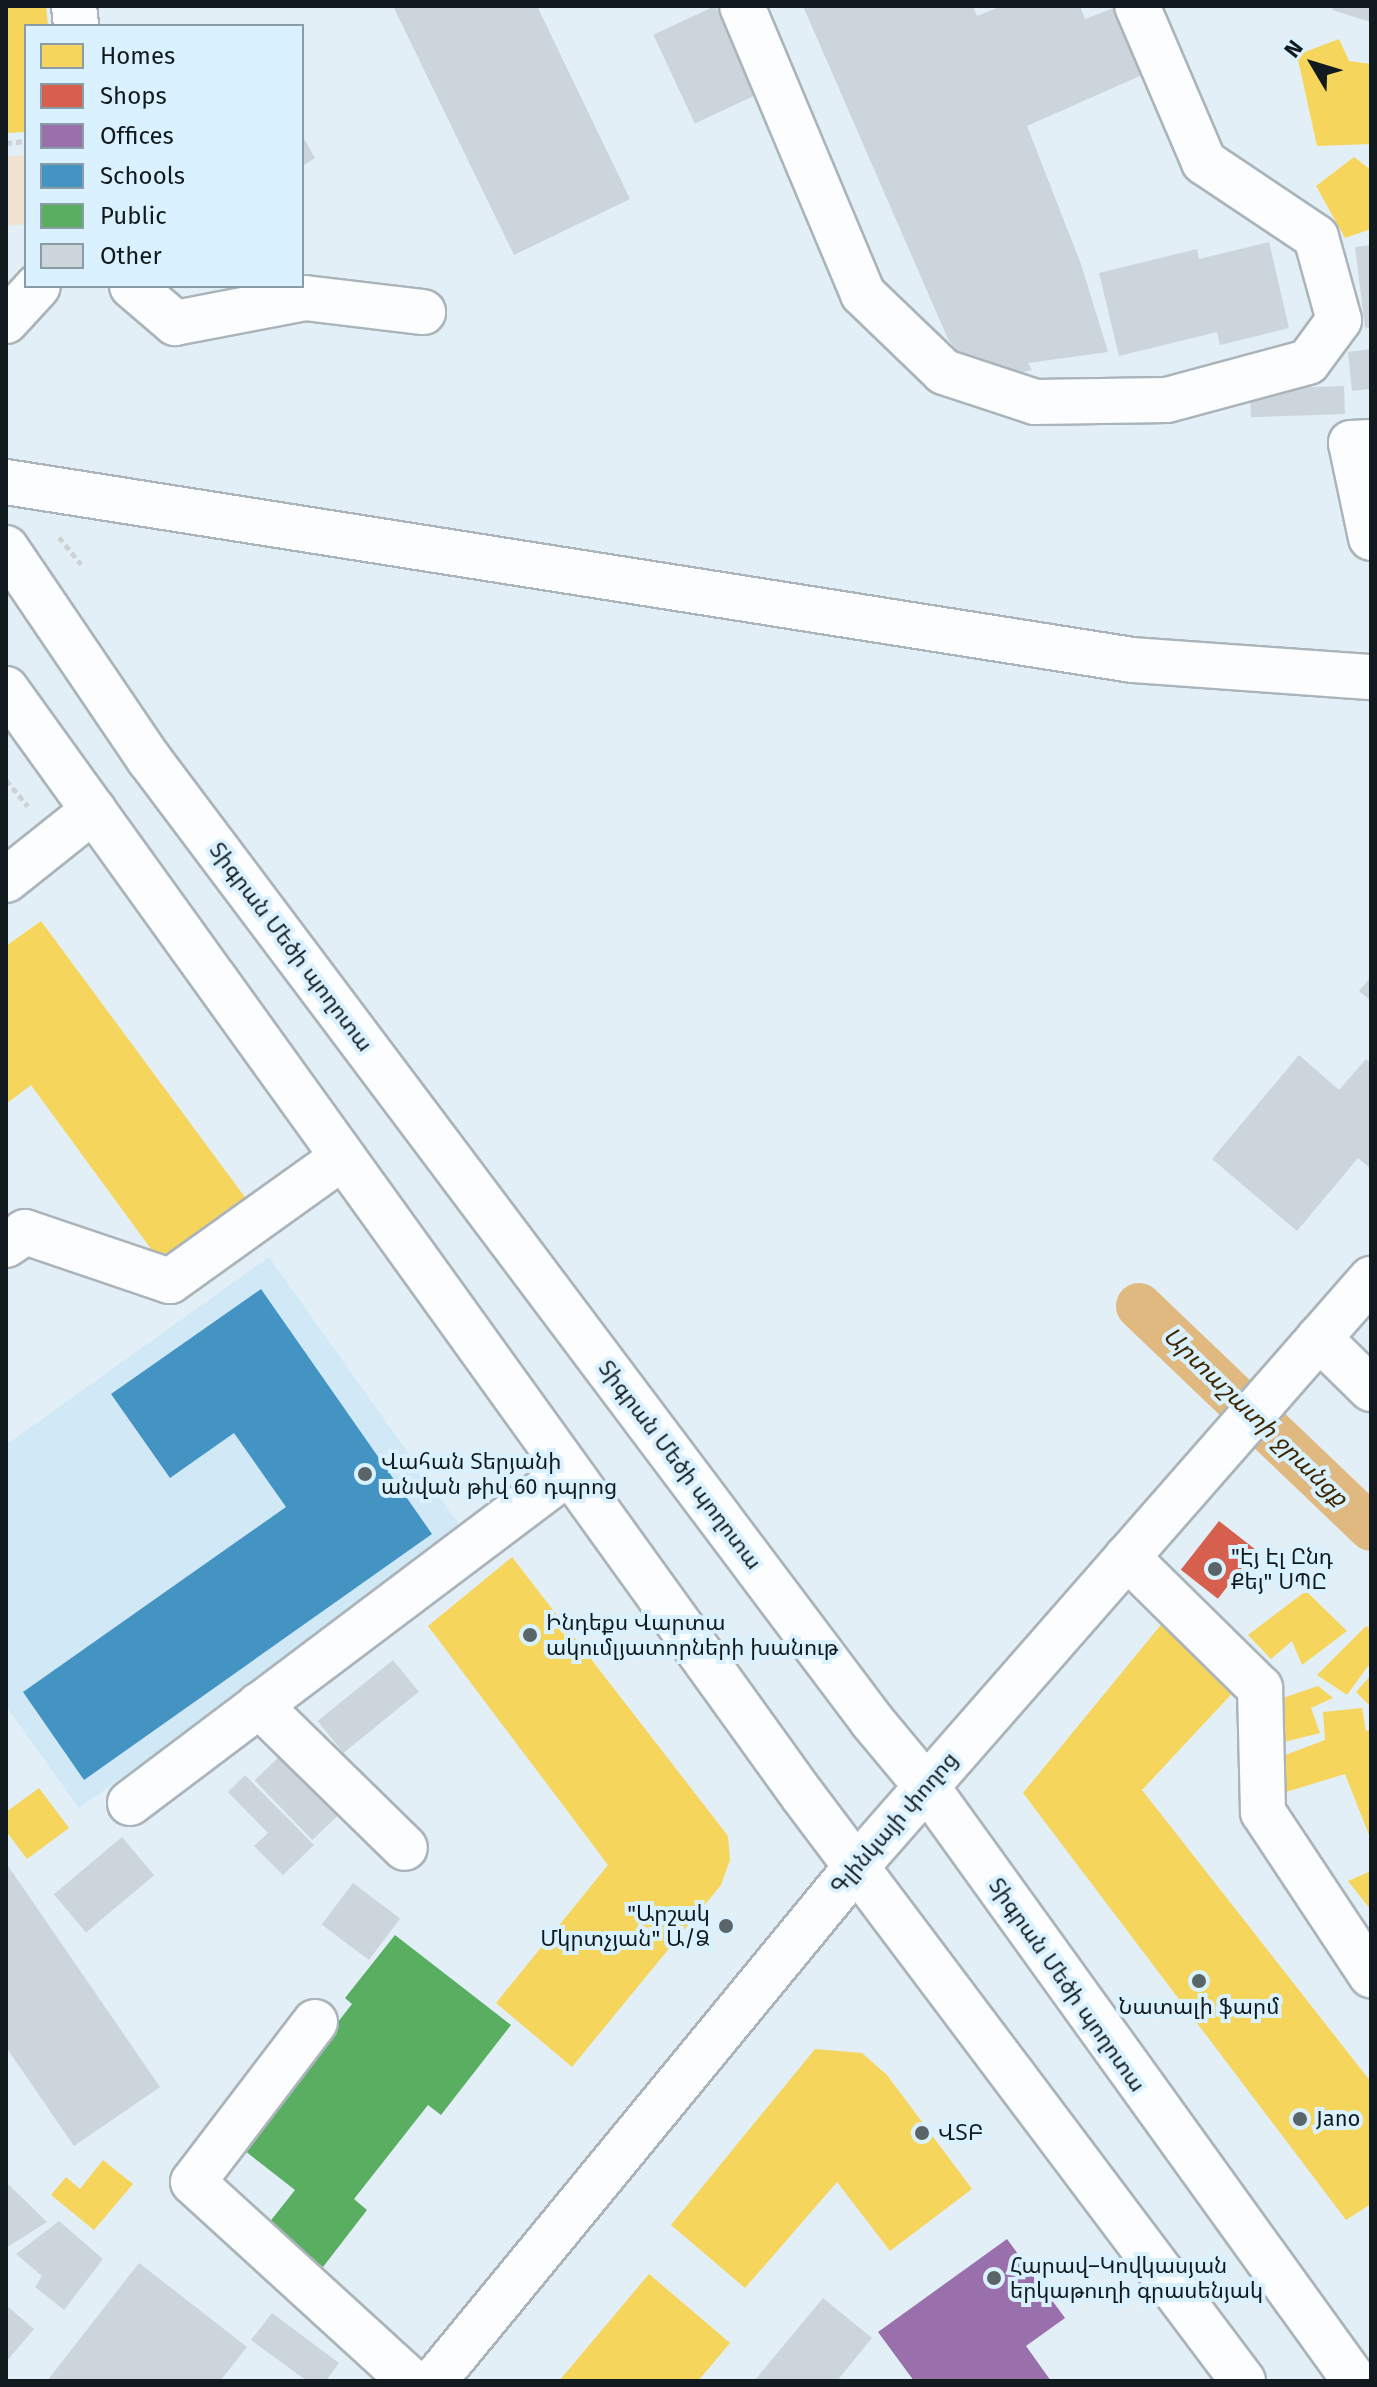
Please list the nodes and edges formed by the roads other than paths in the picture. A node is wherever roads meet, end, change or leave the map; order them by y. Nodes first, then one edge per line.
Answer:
1 (742, 6) edge
2 (1137, 6) edge
3 (36, 288) edge
4 (134, 288) edge
5 (423, 312) dead end
6 (6, 321) edge
7 (1371, 442) edge
8 (6, 482) edge
9 (1371, 538) edge
10 (6, 548) edge
11 (1370, 669) edge
12 (6, 689) edge
13 (94, 810) junction
14 (6, 880) edge
15 (342, 1158) junction
16 (6, 1245) edge
17 (1371, 1279) edge
18 (1308, 1350) junction
19 (1371, 1389) edge
20 (569, 1472) junction
21 (1127, 1557) junction
22 (259, 1705) junction
23 (927, 1787) junction
24 (130, 1803) dead end
25 (405, 1848) dead end
26 (856, 1867) junction
27 (1371, 1975) edge
28 (315, 2022) dead end
29 (411, 2381) edge
30 (434, 2381) edge
31 (1243, 2381) edge
32 (1355, 2381) edge

1 - 2 main road
3 - 6 main road
4 - 5 main road
7 - 9 main road
8 - 11 main road
10 - 23 main road, Տիգրան Մեծի պողոտա
12 - 13 main road
13 - 14 main road
13 - 15 main road
15 - 16 main road
15 - 20 main road
17 - 18 main road, Գլինկայի փողոց
18 - 19 main road
18 - 21 main road, Գլինկայի փողոց
20 - 22 main road
20 - 26 main road
21 - 23 main road, Գլինկայի փողոց
21 - 27 main road
22 - 24 main road
22 - 25 main road
23 - 26 main road, Գլինկայի փողոց
23 - 32 main road, Տիգրան Մեծի պողոտա
26 - 30 main road, Գլինկայի փողոց
26 - 31 main road
28 - 29 main road

